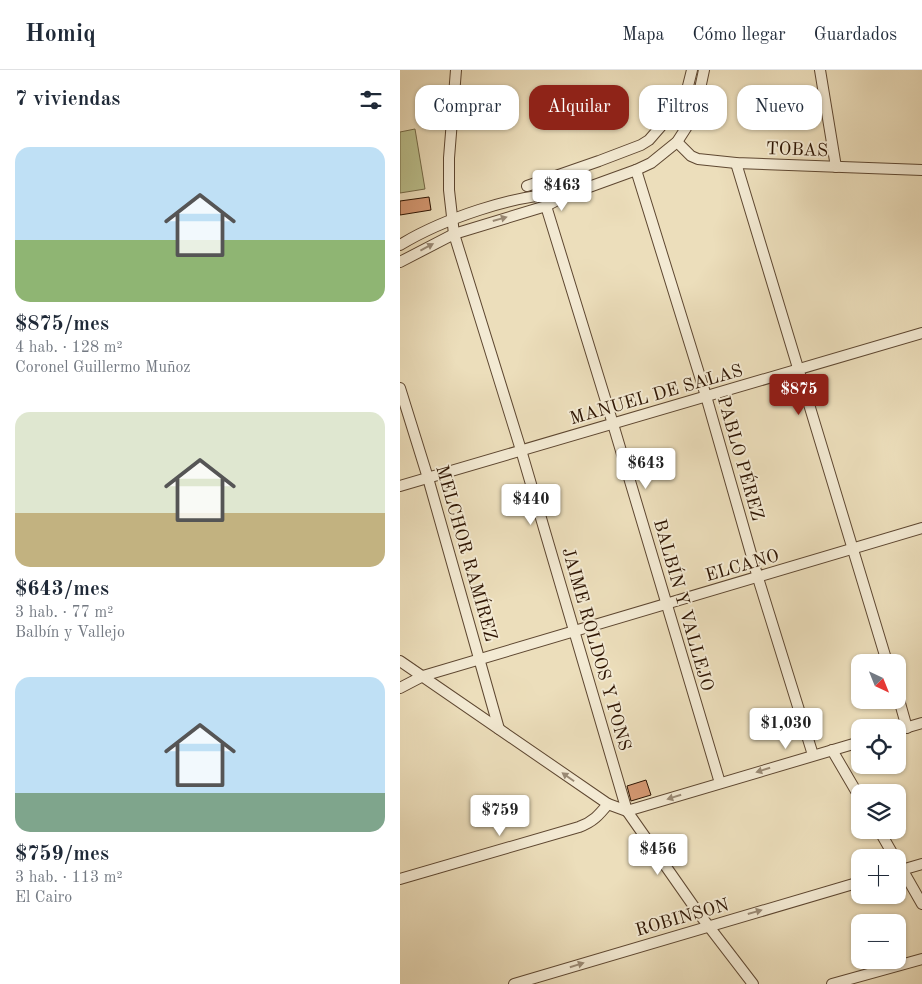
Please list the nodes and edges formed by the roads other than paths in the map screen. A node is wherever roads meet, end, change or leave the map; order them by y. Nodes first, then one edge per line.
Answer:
1 (456, 70) edge
2 (692, 70) edge
3 (704, 70) edge
4 (820, 70) edge
5 (676, 142) junction
6 (736, 163) junction
7 (836, 167) junction
8 (636, 170) junction
9 (922, 171) edge
10 (527, 186) dead end
11 (567, 195) junction
12 (546, 206) junction
13 (452, 220) junction
14 (454, 234) junction
15 (400, 245) edge
16 (400, 262) edge
17 (922, 333) edge
18 (798, 370) junction
19 (400, 388) edge
20 (706, 396) junction
21 (613, 424) junction
22 (522, 450) junction
23 (428, 478) junction
24 (400, 486) edge
25 (922, 528) edge
26 (852, 549) junction
27 (758, 578) junction
28 (667, 604) junction
29 (575, 632) junction
30 (885, 654) edge
31 (481, 659) junction
32 (400, 661) edge
33 (423, 676) junction
34 (400, 688) edge
35 (922, 723) edge
36 (906, 728) edge
37 (499, 729) junction
38 (851, 745) edge
39 (832, 750) junction
40 (813, 756) junction
41 (720, 783) junction
42 (852, 784) edge
43 (608, 804) junction
44 (627, 812) junction
45 (922, 864) edge
46 (906, 867) edge
47 (906, 879) edge
48 (400, 880) edge
49 (851, 885) edge
50 (922, 904) edge
51 (708, 926) junction
52 (922, 959) edge
53 (514, 984) edge
54 (753, 984) edge
55 (832, 984) edge

1 - 13 street, JAIME ROLDOS Y PONS
2 - 10 street
3 - 5 street
4 - 7 street
5 - 6 street, TOBAS
5 - 8 street
6 - 7 street, TOBAS
6 - 18 street
7 - 9 street, TOBAS
8 - 11 street
8 - 20 street, PABLO PÉREZ
11 - 12 street
11 - 13 street
14 -> 12 street
12 - 21 street, BALBÍN Y VALLEJO
13 - 14 street, JAIME ROLDOS Y PONS
13 - 15 street
16 -> 14 street
14 - 22 street, JAIME ROLDOS Y PONS
17 - 18 street, MANUEL DE SALAS
18 - 20 street, MANUEL DE SALAS
18 - 26 street
19 - 23 street, MELCHOR RAMÍREZ
20 - 21 street, MANUEL DE SALAS
20 - 27 street, PABLO PÉREZ
21 - 22 street, MANUEL DE SALAS
21 - 28 street, BALBÍN Y VALLEJO
22 - 23 street, MANUEL DE SALAS
22 - 29 street, JAIME ROLDOS Y PONS
23 - 24 street, MANUEL DE SALAS
23 - 31 street, MELCHOR RAMÍREZ
25 - 26 street, ELCANO
26 - 27 street, ELCANO
26 - 30 street
27 - 28 street, ELCANO
27 - 40 street, PABLO PÉREZ
28 - 29 street, ELCANO
28 - 41 street, BALBÍN Y VALLEJO
29 - 31 street, ELCANO
29 - 44 street, JAIME ROLDOS Y PONS
31 - 33 street, ELCANO
31 - 37 street, MELCHOR RAMÍREZ
32 - 33 street
33 - 34 street, ELCANO
33 - 37 street
35 - 36 street
43 -> 37 street
38 - 39 street
39 - 40 street
39 - 42 street
40 -> 41 street
41 -> 44 street
43 - 44 street
43 - 48 street
44 - 51 street, JAIME ROLDOS Y PONS
45 - 46 street
47 - 50 street
51 -> 49 street, ROBINSON
53 -> 51 street, ROBINSON
51 - 54 street, JAIME ROLDOS Y PONS
52 - 55 street

